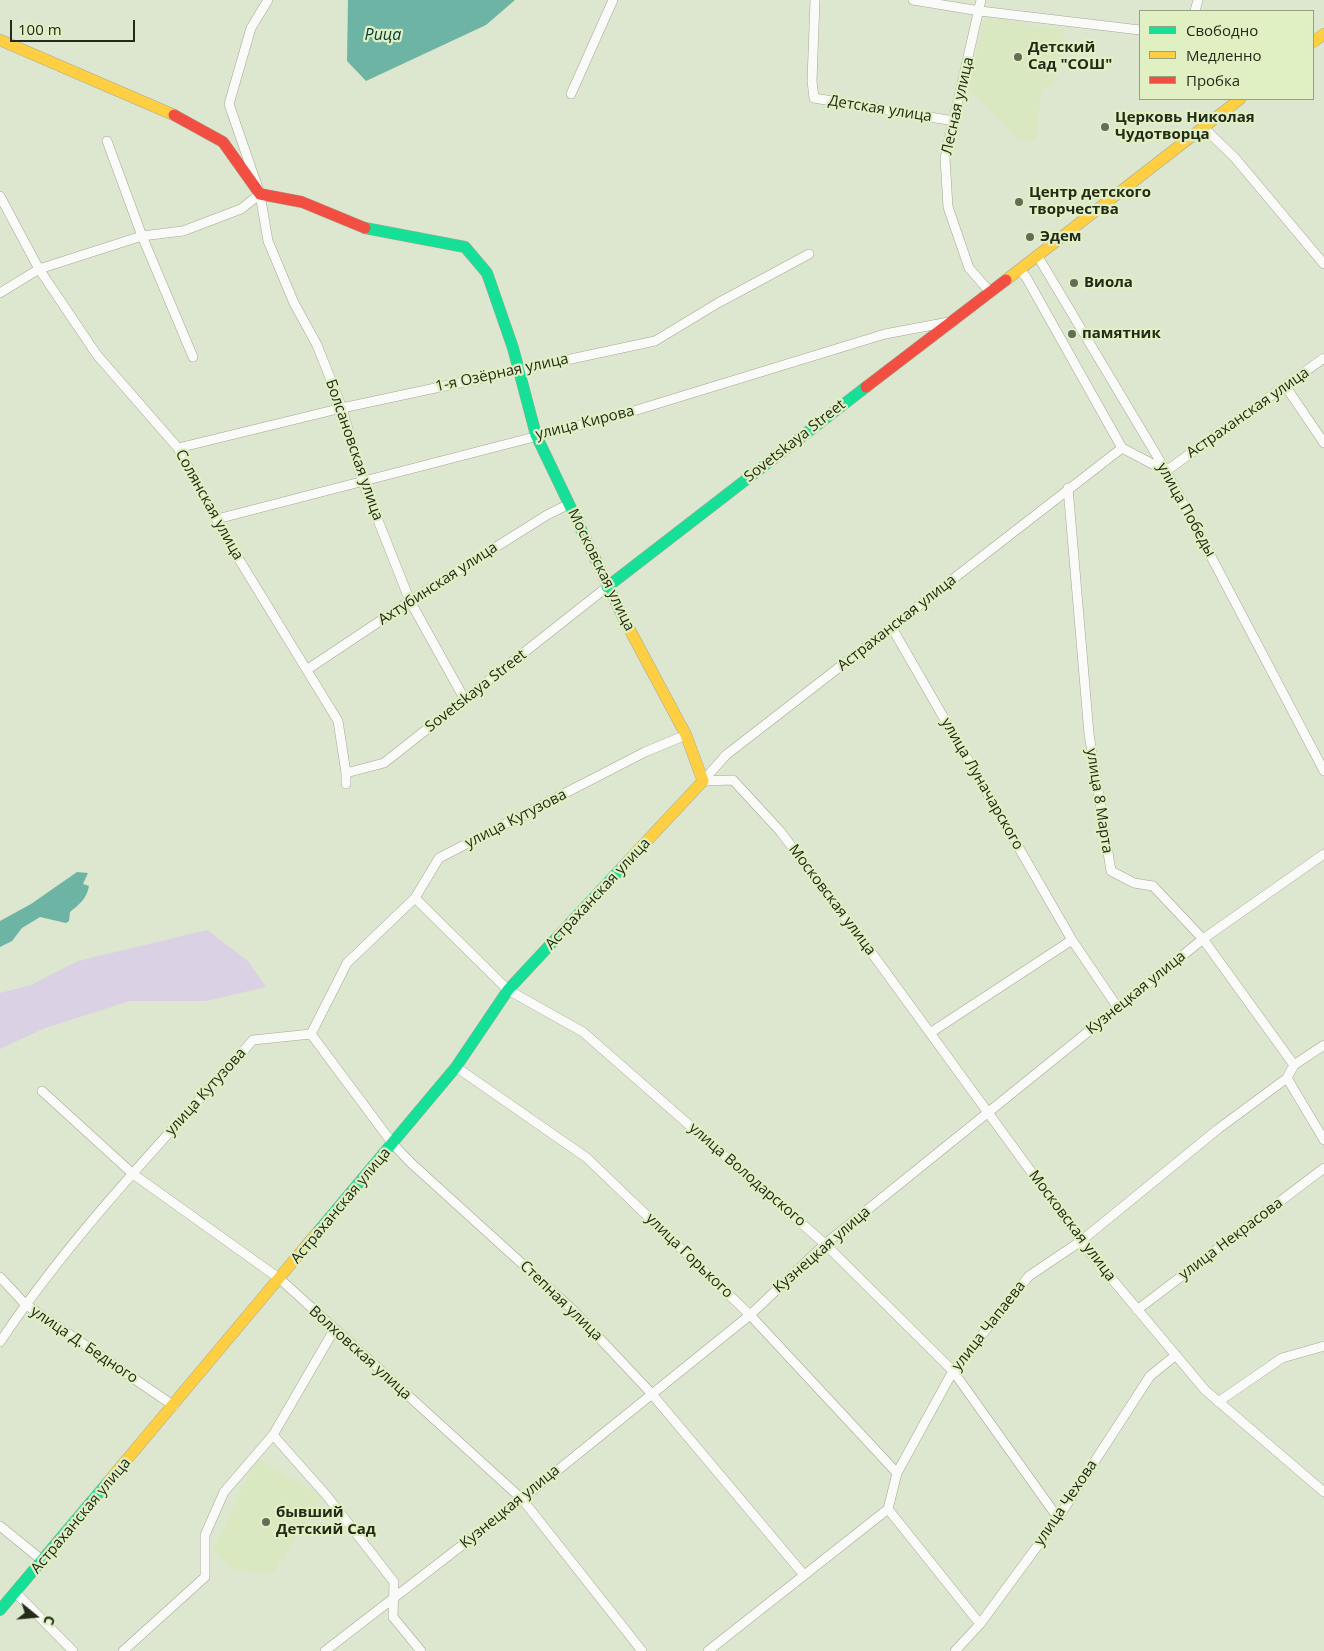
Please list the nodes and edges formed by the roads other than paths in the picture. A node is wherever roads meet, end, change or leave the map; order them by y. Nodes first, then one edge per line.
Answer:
1 (268, 0) edge
2 (613, 0) edge
3 (816, 0) edge
4 (914, 0) edge
5 (981, 0) edge
6 (980, 11) junction
7 (1139, 30) edge
8 (0, 40) edge
9 (571, 94) dead end
10 (1239, 100) edge
11 (954, 121) junction
12 (1203, 127) junction
13 (107, 142) dead end
14 (260, 194) junction
15 (0, 196) edge
16 (142, 236) junction
17 (809, 254) dead end
18 (1037, 255) junction
19 (1324, 264) edge
20 (38, 269) junction
21 (1019, 269) junction
22 (990, 292) junction
23 (0, 293) edge
24 (951, 321) junction
25 (193, 358) dead end
26 (1324, 358) edge
27 (519, 369) junction
28 (1286, 387) junction
29 (342, 408) junction
30 (536, 435) junction
31 (1324, 442) edge
32 (178, 448) junction
33 (1122, 448) junction
34 (1166, 471) junction
35 (362, 480) junction
36 (1068, 488) junction
37 (569, 504) junction
38 (217, 519) junction
39 (607, 587) junction
40 (410, 601) junction
41 (892, 628) junction
42 (308, 669) junction
43 (465, 700) junction
44 (686, 736) junction
45 (1324, 771) edge
46 (346, 773) junction
47 (704, 781) junction
48 (346, 784) dead end
49 (1324, 854) edge
50 (414, 898) junction
51 (1203, 939) junction
52 (1072, 940) junction
53 (508, 990) junction
54 (1118, 1008) junction
55 (930, 1033) junction
56 (311, 1034) junction
57 (1324, 1045) edge
58 (1294, 1065) junction
59 (456, 1068) junction
60 (1287, 1078) junction
61 (42, 1091) dead end
62 (988, 1113) junction
63 (1324, 1140) edge
64 (393, 1144) junction
65 (1324, 1168) edge
66 (132, 1174) junction
67 (1081, 1241) junction
68 (825, 1244) junction
69 (0, 1277) edge
70 (280, 1279) junction
71 (25, 1304) junction
72 (1137, 1310) junction
73 (750, 1315) junction
74 (334, 1330) junction
75 (0, 1342) edge
76 (1324, 1346) edge
77 (1176, 1356) junction
78 (952, 1371) junction
79 (651, 1393) junction
80 (1218, 1402) junction
81 (174, 1406) junction
82 (273, 1435) junction
83 (897, 1474) junction
84 (1324, 1492) edge
85 (522, 1498) junction
86 (888, 1509) junction
87 (1058, 1518) junction
88 (0, 1526) edge
89 (43, 1561) junction
90 (804, 1575) junction
91 (16, 1593) junction
92 (394, 1600) junction
93 (0, 1610) edge
94 (980, 1624) junction
95 (72, 1651) edge
96 (123, 1651) edge
97 (325, 1651) edge
98 (421, 1651) edge
99 (642, 1651) edge
100 (708, 1651) edge
101 (955, 1651) edge

1 - 14 street, Болсановская улица
2 - 9 street
3 - 11 street, Детская улица
4 - 6 street
5 - 6 street, Лесная улица
6 - 7 street
6 - 11 street, Лесная улица
8 - 14 street
10 - 12 street, Sovetskaya Street
11 - 22 street, Лесная улица
12 - 18 street, Sovetskaya Street
12 - 19 street
13 - 16 street
14 - 16 street
14 - 27 street, Московская улица
14 - 29 street, Болсановская улица
15 - 20 street, Солянская улица
16 - 20 street
16 - 25 street
17 - 27 street, 1-я Озёрная улица
18 - 21 street, Sovetskaya Street
18 - 34 street, улица Победы
20 - 23 street
20 - 32 street, Солянская улица
21 - 22 street, Sovetskaya Street
21 - 33 street
22 - 24 street, Sovetskaya Street
24 - 30 street, улица Кирова
24 - 39 street, Sovetskaya Street
26 - 28 street, Астраханская улица
27 - 29 street, 1-я Озёрная улица
27 - 30 street, Московская улица
28 - 31 street
28 - 34 street, Астраханская улица
29 - 32 street, 1-я Озёрная улица
29 - 35 street, Болсановская улица
30 - 35 street, улица Кирова
30 - 37 street, Московская улица
32 - 38 street, Солянская улица
33 - 34 street
33 - 36 street, Астраханская улица
34 - 45 street, улица Победы
35 - 38 street, улица Кирова
35 - 40 street, Болсановская улица
36 - 41 street, Астраханская улица
36 - 51 street, улица 8 Марта
37 - 39 street, Московская улица
37 - 40 street, Ахтубинская улица
38 - 42 street, Солянская улица
39 - 43 street, Sovetskaya Street
39 - 44 street, Московская улица
40 - 42 street, Ахтубинская улица
40 - 43 street, Болсановская улица
41 - 47 street, Астраханская улица
41 - 52 street, улица Луначарского
42 - 46 street, Солянская улица
43 - 46 street, Sovetskaya Street
44 - 47 street, Московская улица
44 - 50 street, улица Кутузова
46 - 48 street, Солянская улица
47 - 53 street, Астраханская улица
47 - 55 street, Московская улица
49 - 51 street, Кузнецкая улица
50 - 53 street, улица Володарского
50 - 56 street, улица Кутузова
51 - 54 street, Кузнецкая улица
51 - 58 street, улица 8 Марта
52 - 54 street, улица Луначарского
52 - 55 street
53 - 59 street, Астраханская улица
53 - 68 street, улица Володарского
54 - 62 street, Кузнецкая улица
55 - 62 street, Московская улица
56 - 64 street, Степная улица
56 - 66 street, улица Кутузова
57 - 58 street, улица Чапаева
58 - 60 street, улица Чапаева
59 - 64 street, Астраханская улица
59 - 73 street, улица Горького
60 - 63 street
60 - 67 street, улица Чапаева
61 - 66 street, Волховская улица
62 - 67 street, Московская улица
62 - 68 street, Кузнецкая улица
64 - 70 street, Астраханская улица
64 - 79 street, Степная улица
65 - 72 street, улица Некрасова
66 - 70 street, Волховская улица
66 - 71 street, улица Кутузова
67 - 72 street, Московская улица
67 - 78 street, улица Чапаева
68 - 73 street, Кузнецкая улица
68 - 78 street, улица Володарского
69 - 71 street, улица Д. Бедного
70 - 74 street, Волховская улица
70 - 81 street, Астраханская улица
71 - 75 street, улица Кутузова
71 - 81 street, улица Д. Бедного
72 - 77 street, Московская улица
73 - 79 street, Кузнецкая улица
73 - 83 street, улица Горького
74 - 82 street
74 - 85 street, Волховская улица
76 - 80 street
77 - 80 street, Московская улица
77 - 87 street, улица Чехова
78 - 83 street, улица Чапаева
78 - 87 street, улица Володарского
79 - 85 street, Кузнецкая улица
79 - 90 street, Степная улица
80 - 84 street, Московская улица
81 - 89 street, Астраханская улица
82 - 92 street
82 - 96 street
83 - 86 street, улица Чапаева
85 - 92 street, Кузнецкая улица
85 - 99 street, Волховская улица
86 - 90 street
86 - 94 street
87 - 94 street, улица Чехова
88 - 89 street
89 - 91 street, Астраханская улица
90 - 100 street
91 - 93 street, Астраханская улица
91 - 95 street
92 - 97 street, Кузнецкая улица
92 - 98 street
94 - 101 street, улица Чехова

